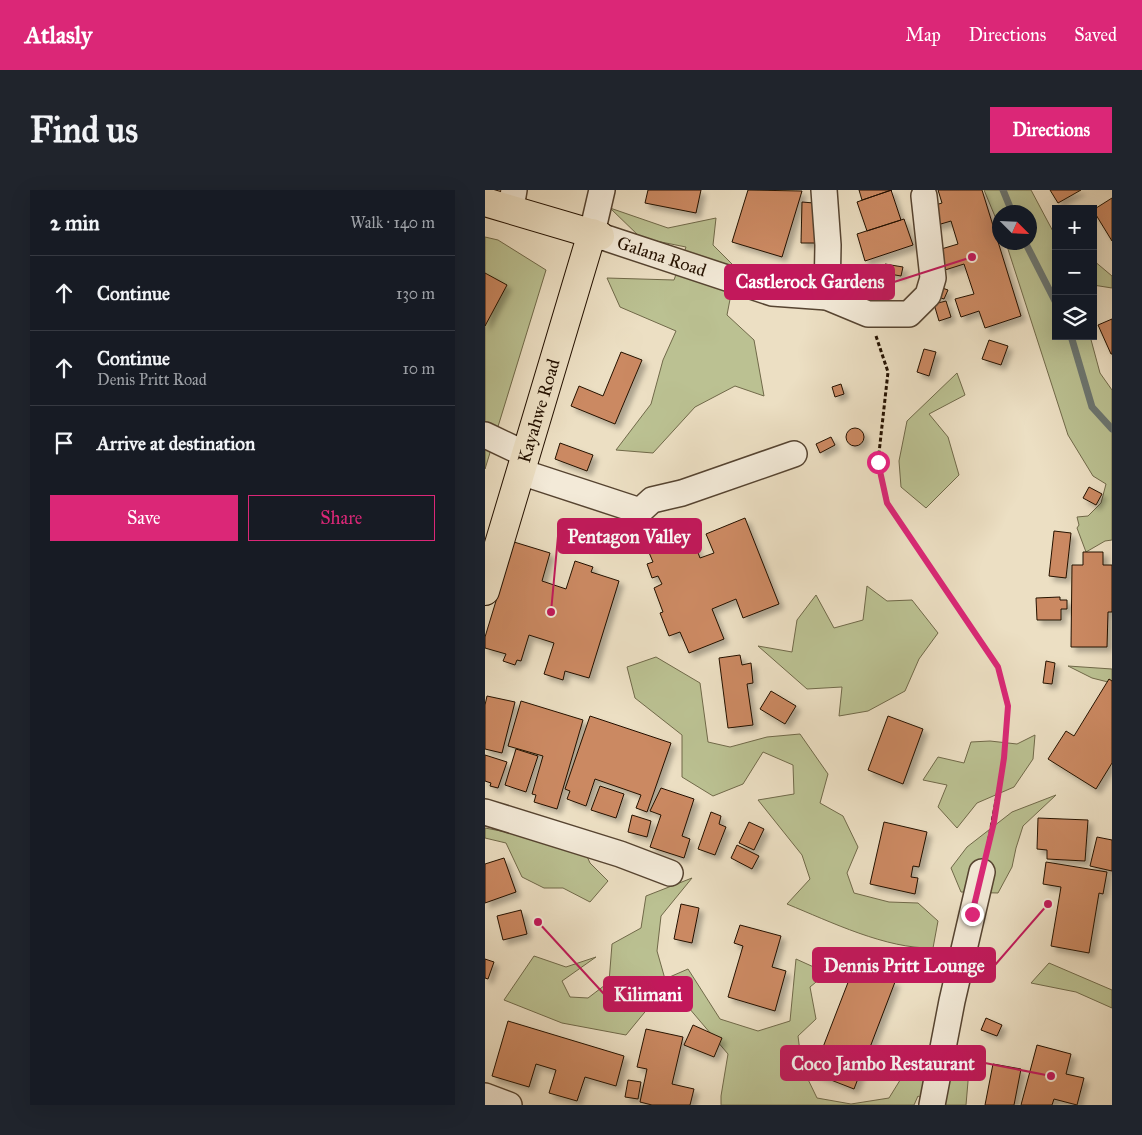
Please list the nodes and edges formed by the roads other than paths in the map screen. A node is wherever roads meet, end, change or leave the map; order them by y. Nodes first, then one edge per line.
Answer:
1 (601, 190) edge
2 (824, 190) edge
3 (923, 196) dead end
4 (513, 199) edge
5 (485, 202) edge
6 (596, 235) junction
7 (827, 297) junction
8 (485, 434) edge
9 (794, 454) dead end
10 (523, 463) junction
11 (485, 591) edge
12 (485, 812) edge
13 (982, 872) road end
14 (670, 873) dead end
15 (485, 1096) edge
16 (509, 1105) edge
17 (932, 1105) edge

1 - 6 street
2 - 7 street
3 - 7 street, Galana Road
4 - 5 main road, Galana Road
4 - 6 main road, Galana Road
6 - 7 street, Galana Road
6 - 10 main road, Kayahwe Road
8 - 10 street
9 - 10 street
10 - 11 main road, Kayahwe Road
12 - 14 street
13 - 17 street
15 - 16 street

